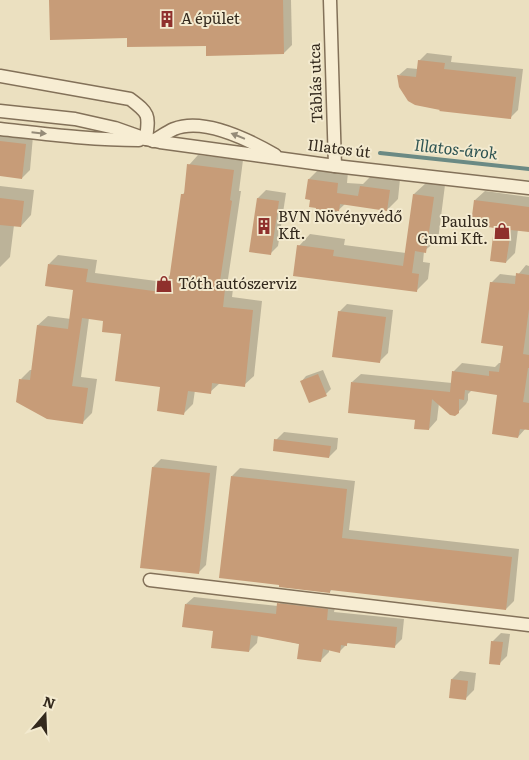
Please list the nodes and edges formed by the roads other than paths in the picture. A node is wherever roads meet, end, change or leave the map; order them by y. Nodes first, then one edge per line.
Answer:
1 (330, 0) edge
2 (0, 76) edge
3 (0, 111) edge
4 (0, 129) edge
5 (150, 140) junction
6 (281, 158) junction
7 (335, 166) junction
8 (529, 188) edge
9 (150, 580) dead end
10 (529, 625) edge

1 - 7 street, Táblás utca
2 - 5 street
3 - 5 street, Illatos út
4 -> 5 street, Illatos út
5 - 6 street, Illatos út
6 -> 5 street
6 - 7 street, Illatos út
7 - 8 street, Illatos út
9 - 10 street

